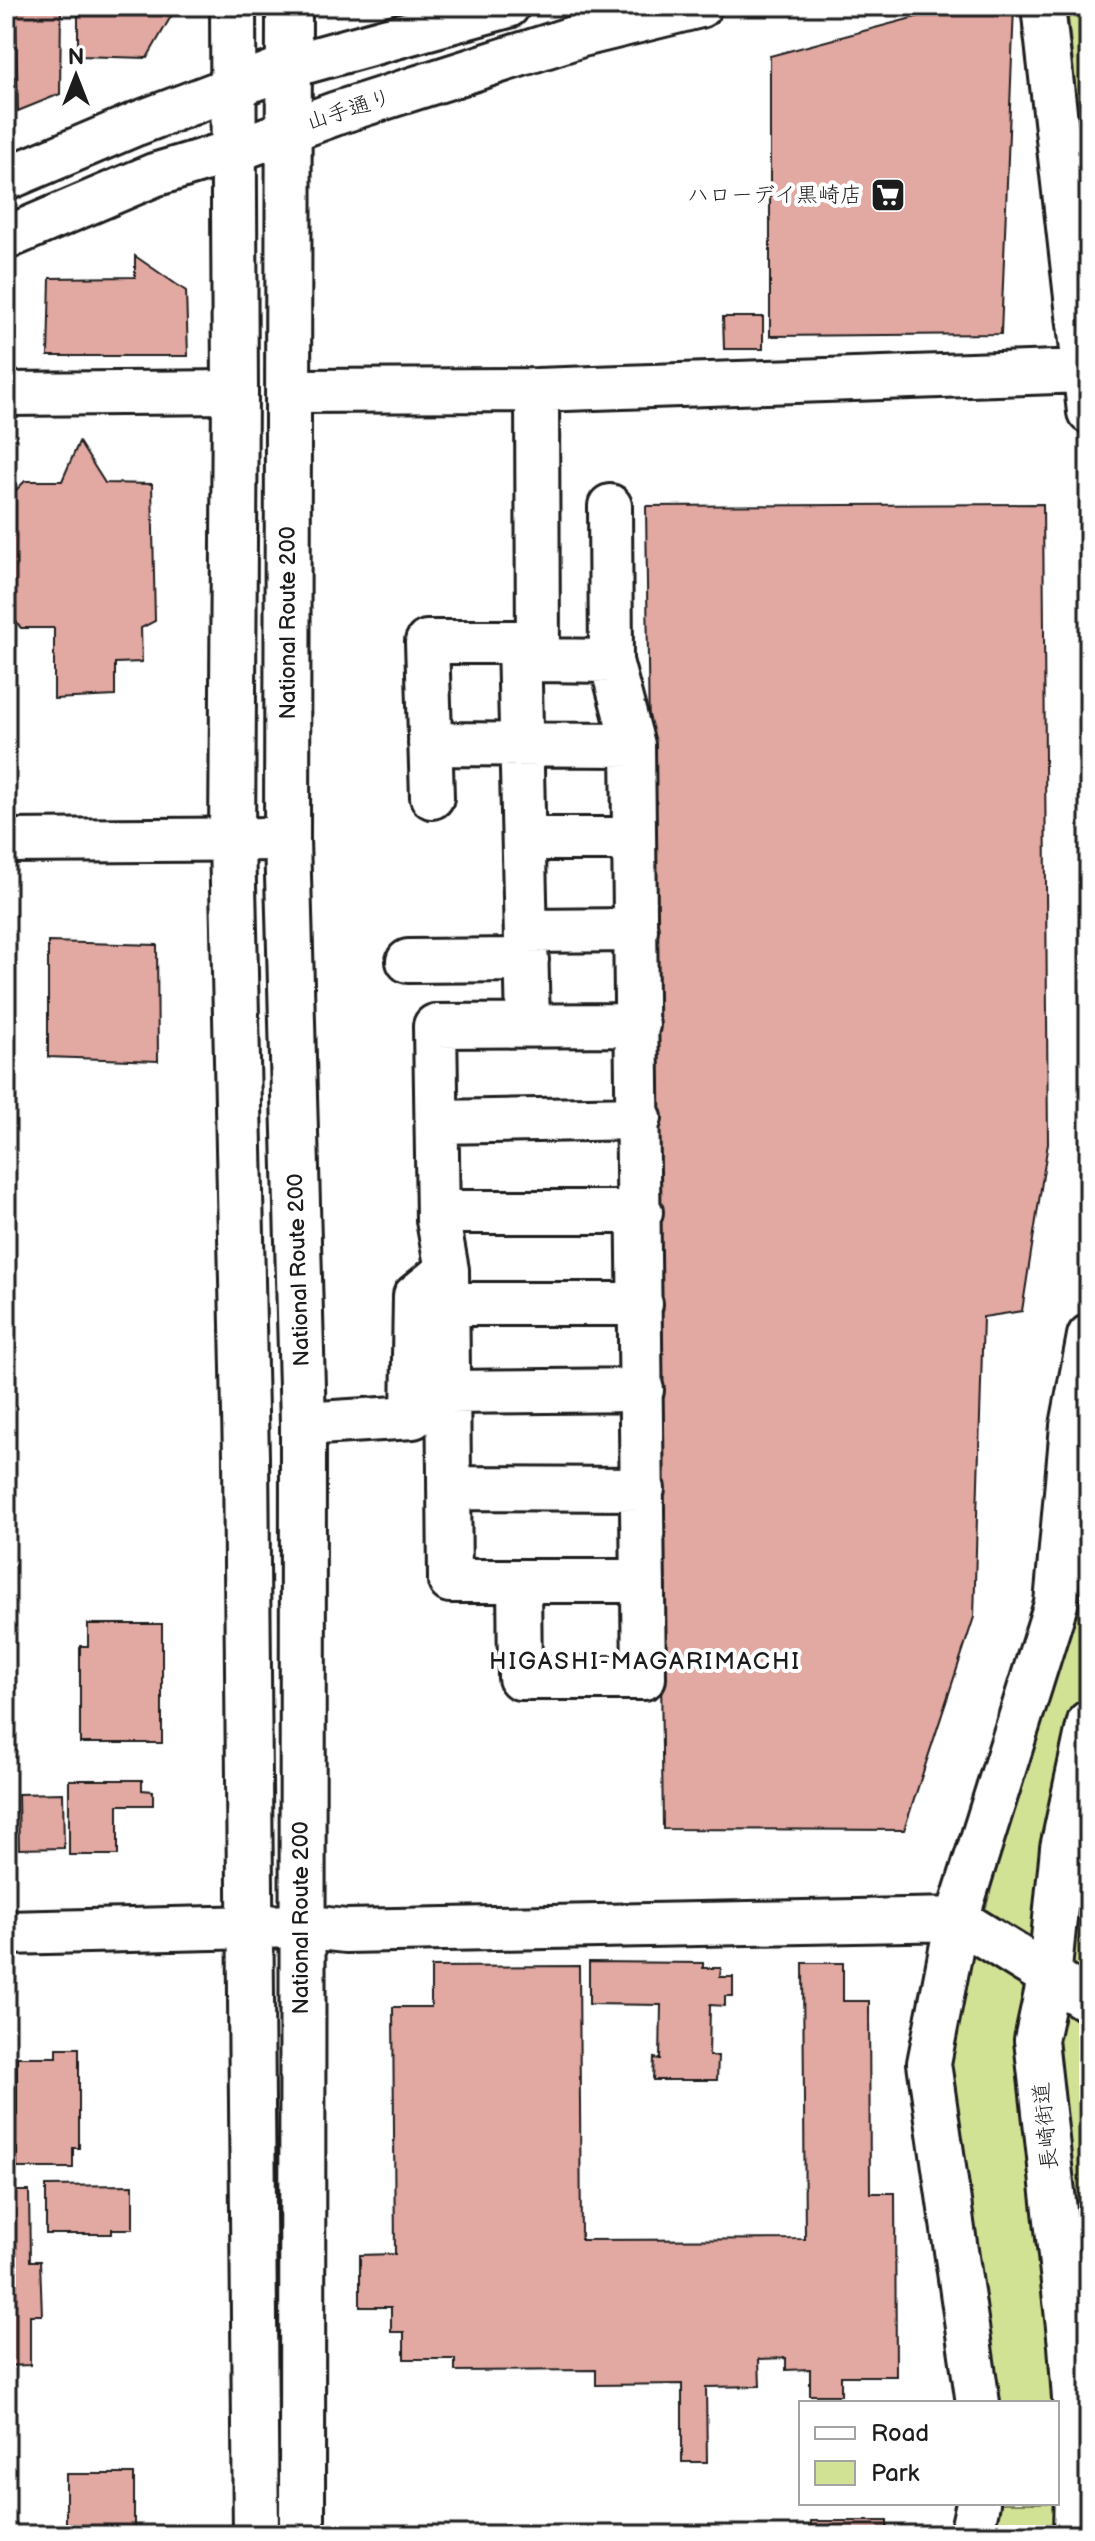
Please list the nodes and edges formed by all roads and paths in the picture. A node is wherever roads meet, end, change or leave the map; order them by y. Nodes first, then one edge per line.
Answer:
1 (233, 6) edge
2 (289, 6) edge
3 (508, 6) edge
4 (700, 6) edge
5 (1043, 6) edge
6 (287, 67) junction
7 (233, 87) junction
8 (288, 130) junction
9 (234, 151) junction
10 (6, 179) edge
11 (6, 238) edge
12 (1084, 371) junction
13 (537, 390) junction
14 (291, 391) junction
15 (235, 392) junction
16 (6, 394) edge
17 (1089, 412) edge
18 (610, 506) dead end
19 (528, 651) junction
20 (611, 661) junction
21 (521, 743) junction
22 (430, 744) junction
23 (633, 745) junction
24 (432, 797) dead end
25 (287, 839) junction
26 (524, 839) junction
27 (634, 839) junction
28 (6, 841) edge
29 (232, 841) junction
30 (636, 930) junction
31 (527, 945) junction
32 (408, 961) dead end
33 (528, 1025) junction
34 (638, 1025) junction
35 (640, 1118) junction
36 (437, 1122) junction
37 (438, 1212) junction
38 (641, 1212) junction
39 (447, 1287) junction
40 (641, 1304) junction
41 (1089, 1336) edge
42 (642, 1390) junction
43 (448, 1392) junction
44 (303, 1424) junction
45 (449, 1488) junction
46 (643, 1489) junction
47 (519, 1581) junction
48 (643, 1581) junction
49 (1089, 1722) edge
50 (957, 1919) junction
51 (300, 1926) junction
52 (251, 1929) junction
53 (6, 1933) edge
54 (1049, 1979) junction
55 (1089, 2001) edge
56 (978, 2401) edge
57 (978, 2505) edge
58 (256, 2535) edge
59 (302, 2535) edge
60 (971, 2535) edge
61 (1075, 2535) edge

1 - 7 highway
2 - 6 highway, National Route 200
3 - 6 street
4 - 8 street, 山手通り
5 - 12 street
6 - 7 street
6 - 8 highway, National Route 200
7 - 9 highway
7 - 10 street
8 - 9 street, 山手通り
8 - 14 highway, National Route 200
9 - 11 street, 山手通り
9 - 15 highway
12 - 13 street
12 - 17 street
13 - 14 street
13 - 19 street
14 - 25 highway, National Route 200
15 - 16 street
15 - 29 highway
18 - 20 street
19 - 20 street
19 - 21 street
19 - 22 street
20 - 23 street
21 - 22 street
21 - 23 street
21 - 26 street
22 - 24 street
23 - 27 street
25 - 29 street
25 - 44 highway, National Route 200
26 - 27 street
26 - 31 street
27 - 30 street
28 - 29 street
29 - 52 highway
30 - 31 street
30 - 34 street
31 - 32 street
31 - 33 street
33 - 34 street
33 - 36 street
34 - 35 street
35 - 36 street
35 - 38 street
36 - 37 street
37 - 38 street
37 - 39 street
38 - 40 street
39 - 40 street
39 - 43 street
39 - 44 street
40 - 42 street
41 - 50 street
42 - 43 street
42 - 46 street
43 - 45 street
44 - 51 highway, National Route 200
45 - 46 street
45 - 47 street
46 - 48 street
47 - 48 street
47 - 48 street
49 - 54 street, 長崎街道
50 - 51 street
50 - 54 street
50 - 56 street
51 - 52 street
51 - 59 highway, National Route 200
52 - 53 street
52 - 58 highway
54 - 55 street
54 - 61 street, 長崎街道
57 - 60 street

